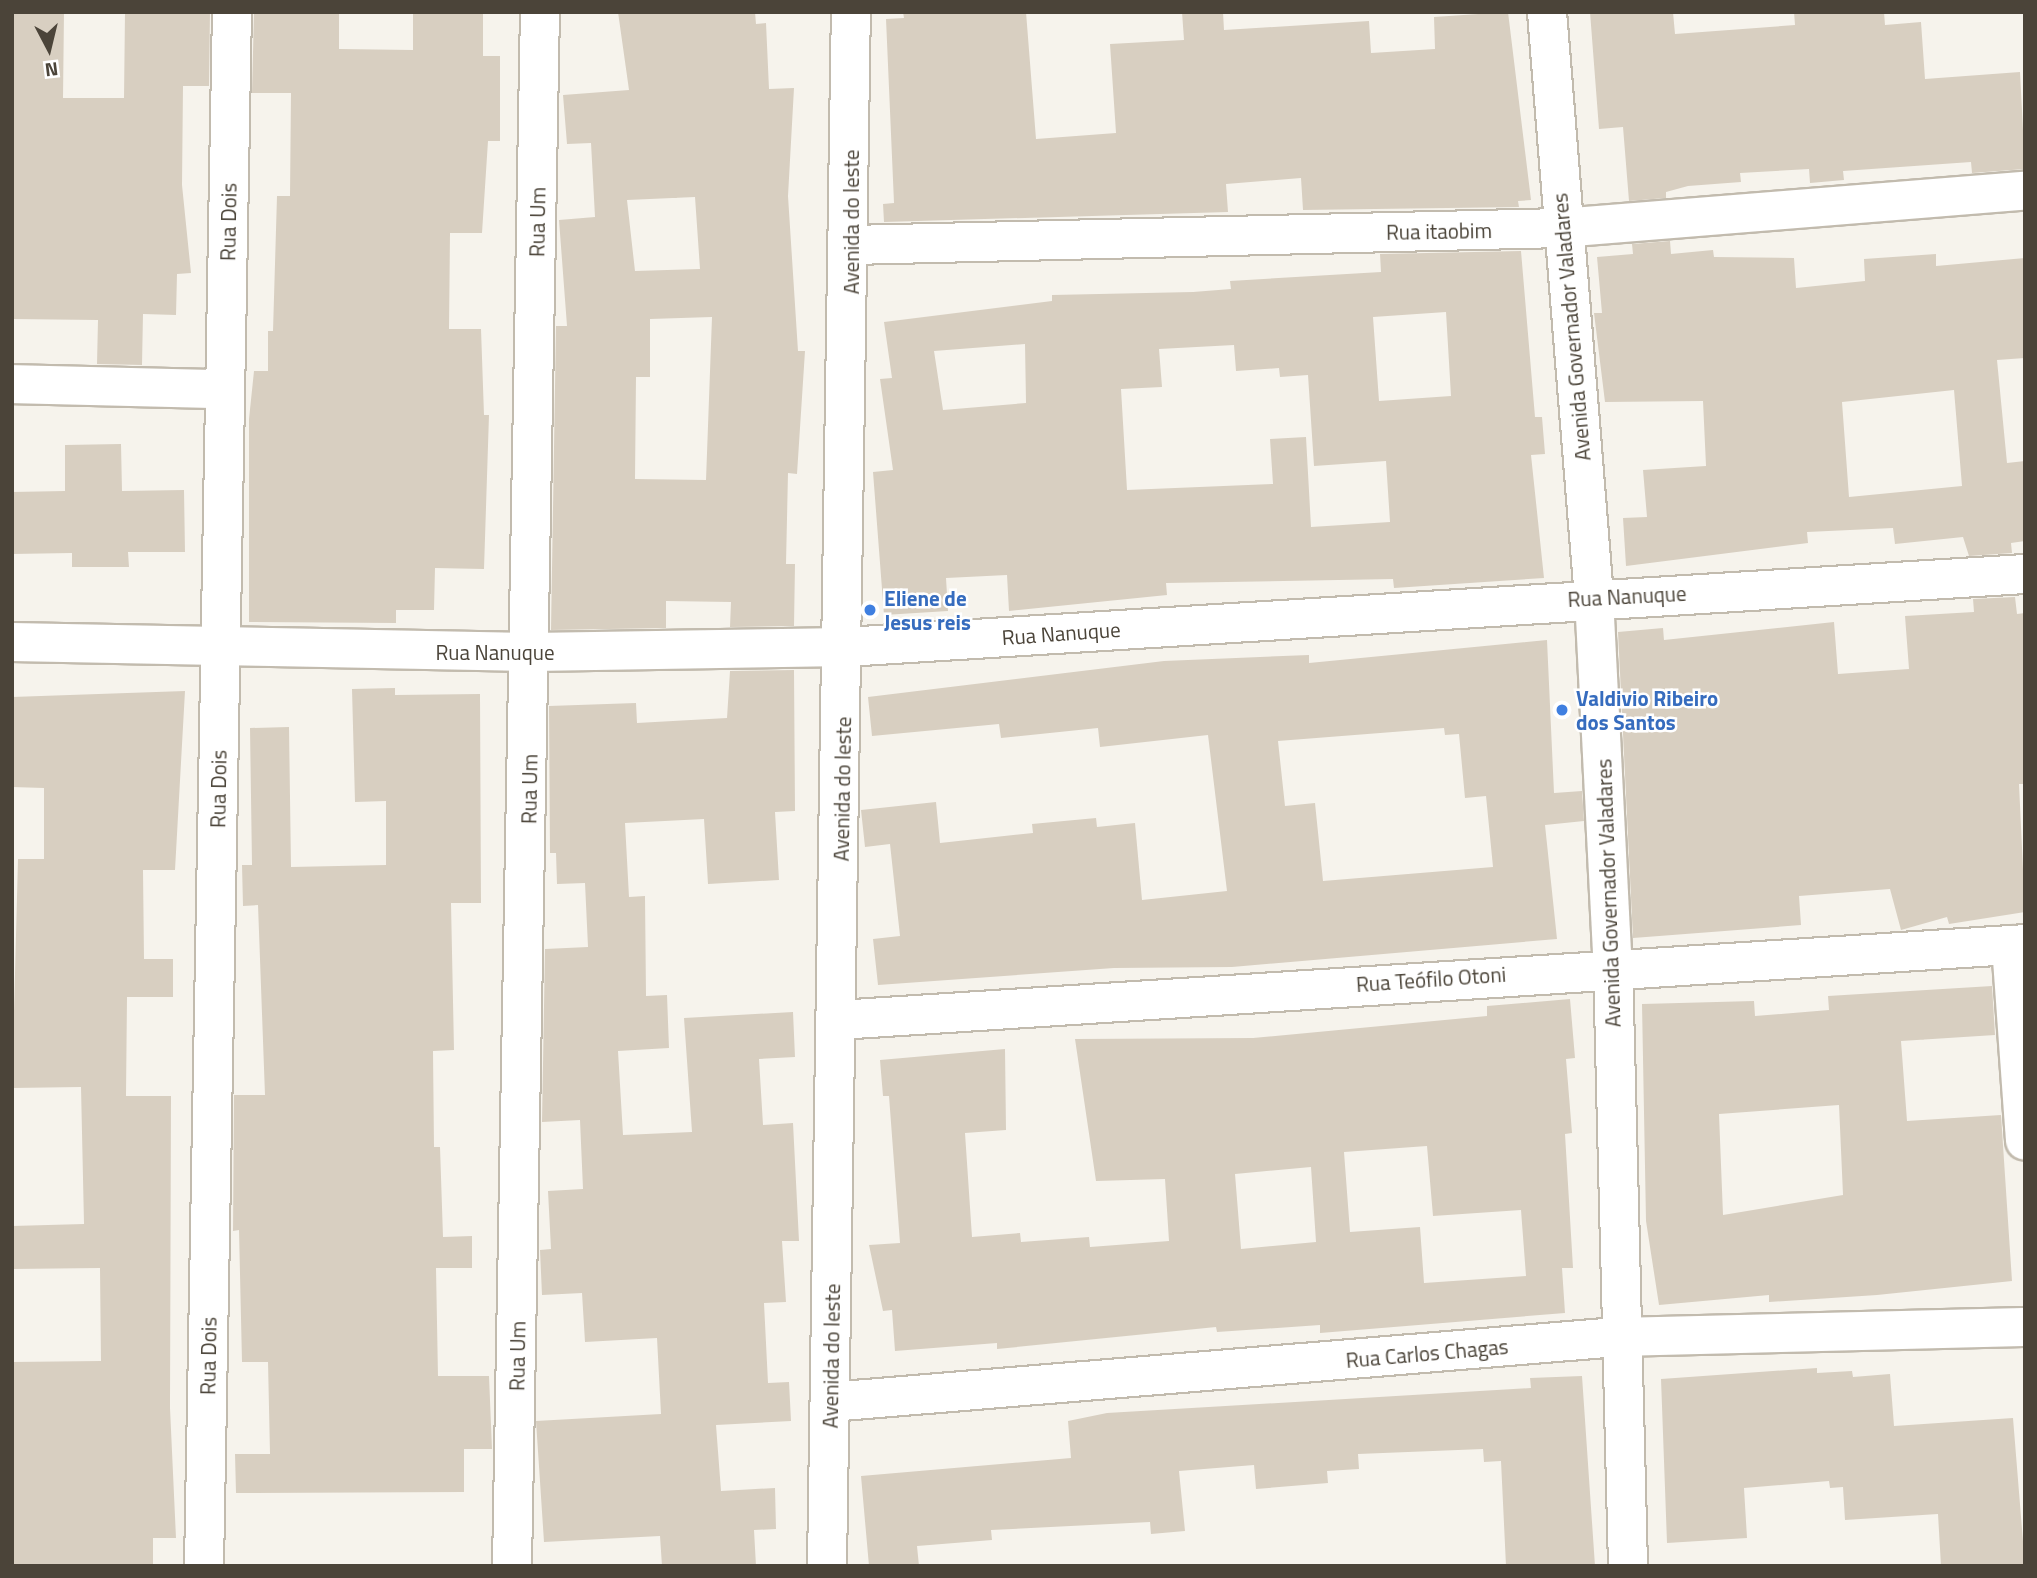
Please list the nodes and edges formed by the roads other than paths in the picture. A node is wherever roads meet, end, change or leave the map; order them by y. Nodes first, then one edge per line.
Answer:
1 (232, 12) edge
2 (540, 12) edge
3 (851, 12) edge
4 (1547, 12) edge
5 (2025, 191) edge
6 (1562, 228) junction
7 (851, 245) junction
8 (12, 384) edge
9 (224, 389) junction
10 (2025, 574) edge
11 (1594, 597) junction
12 (12, 642) edge
13 (845, 647) junction
14 (220, 649) junction
15 (532, 653) junction
16 (2018, 945) edge
17 (1613, 967) junction
18 (838, 1020) junction
19 (2025, 1141) edge
20 (2025, 1327) edge
21 (1617, 1337) junction
22 (830, 1402) junction
23 (204, 1566) edge
24 (512, 1566) edge
25 (827, 1566) edge
26 (1628, 1566) edge

1 - 9 street, Rua Dois
2 - 15 street, Rua Um
3 - 7 street, Avenida do leste
4 - 6 street, Avenida Governador Valadares
5 - 6 street, Rua itaobim
6 - 7 street, Rua itaobim
6 - 11 street, Avenida Governador Valadares
7 - 13 street, Avenida do leste
8 - 9 street
9 - 14 street, Rua Dois
10 - 11 street, Rua Nanuque
11 - 13 street, Rua Nanuque
11 - 17 street, Avenida Governador Valadares
12 - 14 street, Rua Nanuque
13 - 15 street, Rua Nanuque
13 - 18 street, Avenida do leste
14 - 15 street, Rua Nanuque
14 - 23 street, Rua Dois
15 - 24 street, Rua Um
16 - 17 street, Rua Teófilo Otoni
16 - 19 street
17 - 18 street, Rua Teófilo Otoni
17 - 21 street, Avenida Governador Valadares
18 - 22 street, Avenida do leste
20 - 21 street, Rua Carlos Chagas
21 - 22 street, Rua Carlos Chagas
21 - 26 street, Avenida Governador Valadares
22 - 25 street, Avenida do leste

